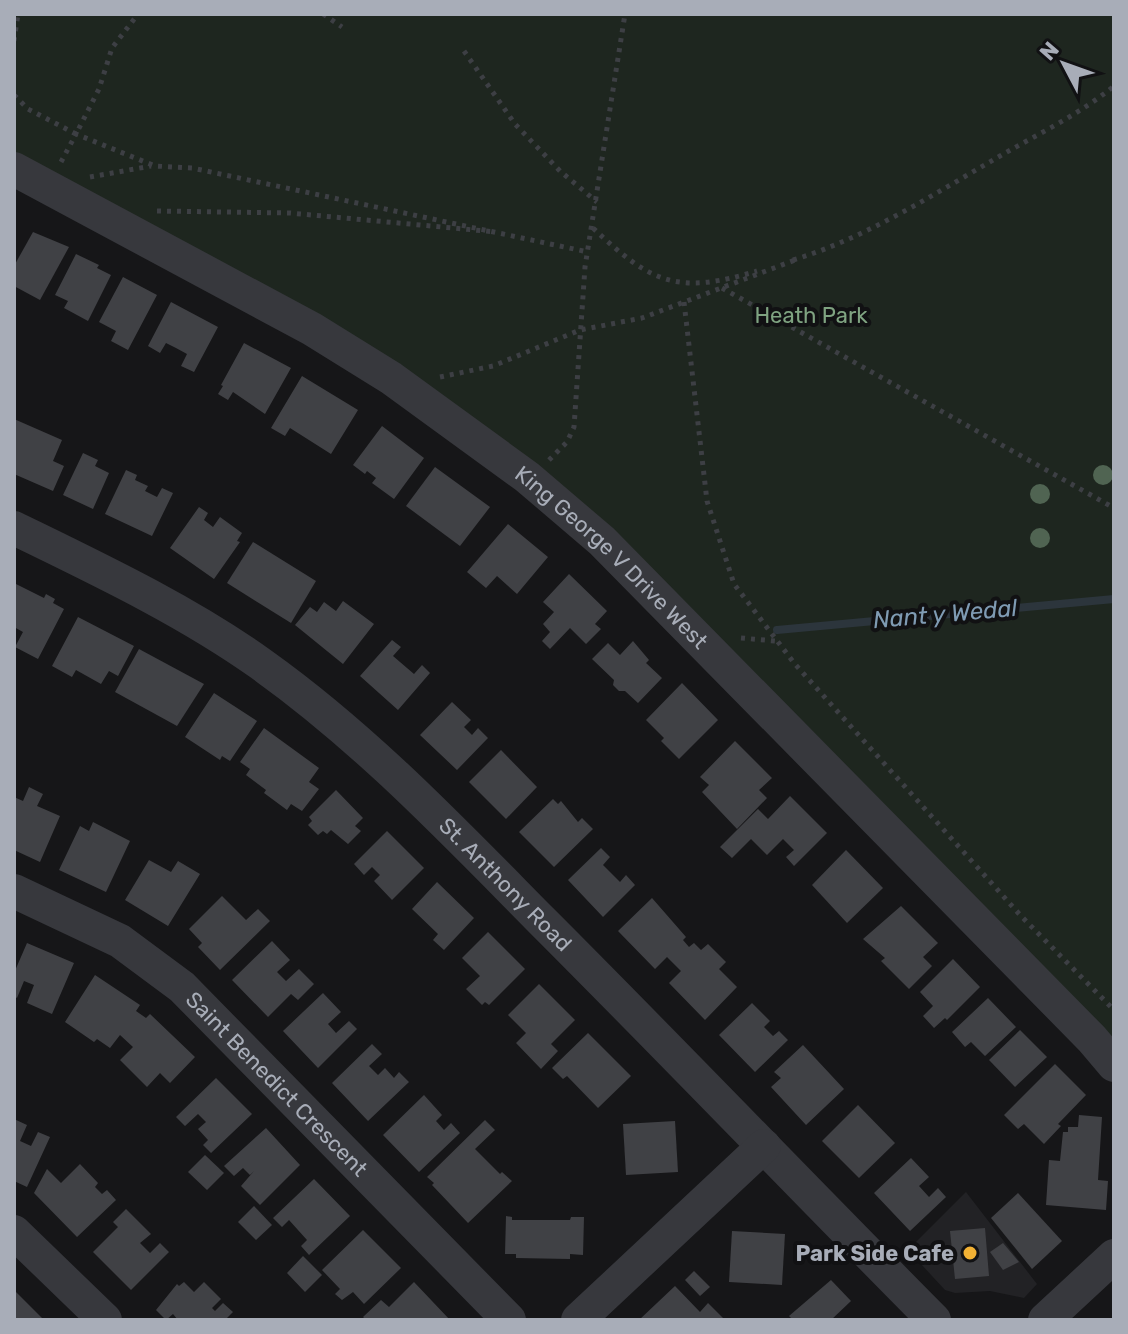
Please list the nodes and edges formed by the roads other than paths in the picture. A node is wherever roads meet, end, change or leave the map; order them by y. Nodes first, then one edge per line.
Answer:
1 (15, 173) edge
2 (14, 528) edge
3 (14, 891) edge
4 (1114, 1065) edge
5 (764, 1146) junction
6 (14, 1232) edge
7 (1114, 1256) edge
8 (105, 1320) edge
9 (509, 1320) edge
10 (578, 1320) edge
11 (934, 1320) edge
12 (1045, 1320) edge

1 - 4 street, King George V Drive West
2 - 5 street, St. Anthony Road
3 - 9 street, Saint Benedict Crescent
5 - 10 street
5 - 11 street, St. Anthony Road
6 - 8 street
7 - 12 street

